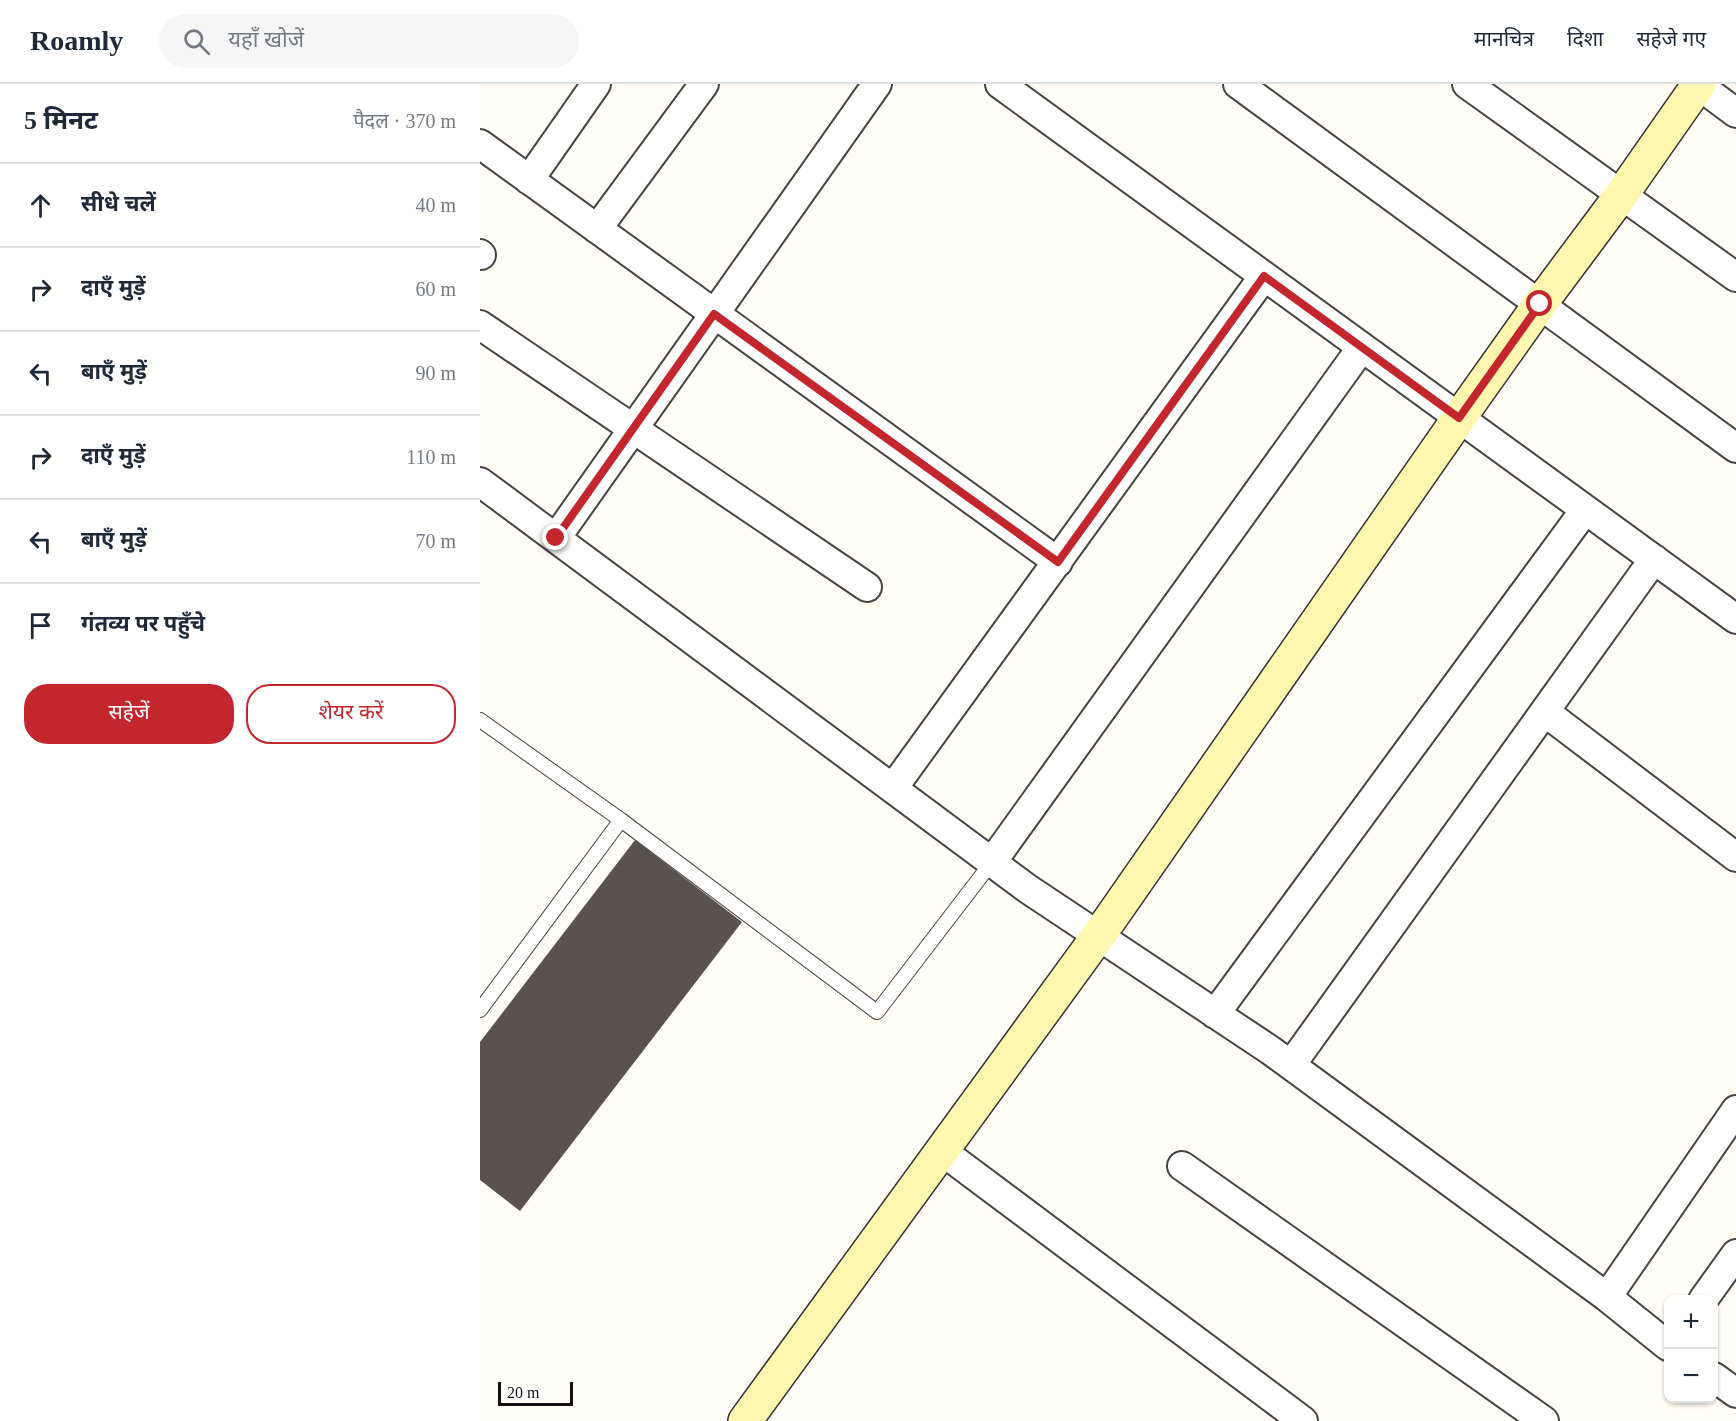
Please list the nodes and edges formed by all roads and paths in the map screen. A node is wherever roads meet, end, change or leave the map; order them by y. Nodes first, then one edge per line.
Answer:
1 (704, 84) edge
2 (877, 84) edge
3 (999, 84) edge
4 (1238, 84) edge
5 (1467, 84) edge
6 (1698, 84) edge
7 (584, 88) edge
8 (1736, 113) edge
9 (480, 144) edge
10 (529, 180) junction
11 (1622, 194) junction
12 (597, 229) junction
13 (1264, 276) junction
14 (1736, 277) edge
15 (1540, 304) junction
16 (714, 314) junction
17 (480, 325) edge
18 (1362, 347) junction
19 (1459, 418) junction
20 (633, 429) junction
21 (1736, 448) edge
22 (480, 482) edge
23 (1585, 510) junction
24 (556, 538) junction
25 (1654, 560) junction
26 (1058, 562) junction
27 (867, 587) dead end
28 (1736, 619) edge
29 (1545, 712) junction
30 (480, 720) edge
31 (893, 788) junction
32 (621, 820) junction
33 (1736, 857) edge
34 (992, 862) junction
35 (1099, 935) junction
36 (480, 1011) edge
37 (1215, 1014) junction
38 (1291, 1065) junction
39 (1736, 1110) edge
40 (942, 1151) junction
41 (1182, 1166) dead end
42 (1736, 1254) edge
43 (1705, 1295) edge
44 (1606, 1297) junction
45 (1664, 1343) edge
46 (1718, 1380) edge
47 (1736, 1393) edge
48 (745, 1421) edge
49 (1303, 1421) edge
50 (1544, 1421) edge

1 - 12 street
2 - 16 street
3 - 13 street
4 - 15 street
5 - 11 street
6 - 8 street
6 - 11 street
7 - 10 street
9 - 10 street
10 - 12 street
11 - 14 street
11 - 15 street
12 - 16 street
13 - 18 street
13 - 26 street
15 - 19 street
15 - 21 street
16 - 20 street
16 - 26 street
17 - 20 street
18 - 19 street
18 - 34 street
19 - 23 street
19 - 35 street
20 - 24 street
20 - 27 street
22 - 24 street
23 - 25 street
23 - 37 street
24 - 31 street
25 - 28 street
25 - 29 street
26 - 31 street
29 - 33 street
29 - 38 street
30 - 32 lane
31 - 34 street
32 - 34 lane
32 - 36 lane
34 - 35 street
35 - 37 street
35 - 40 street
37 - 38 street
38 - 44 street
39 - 44 street
40 - 48 street
40 - 49 street
41 - 50 street
42 - 43 street
44 - 45 street
46 - 47 street

